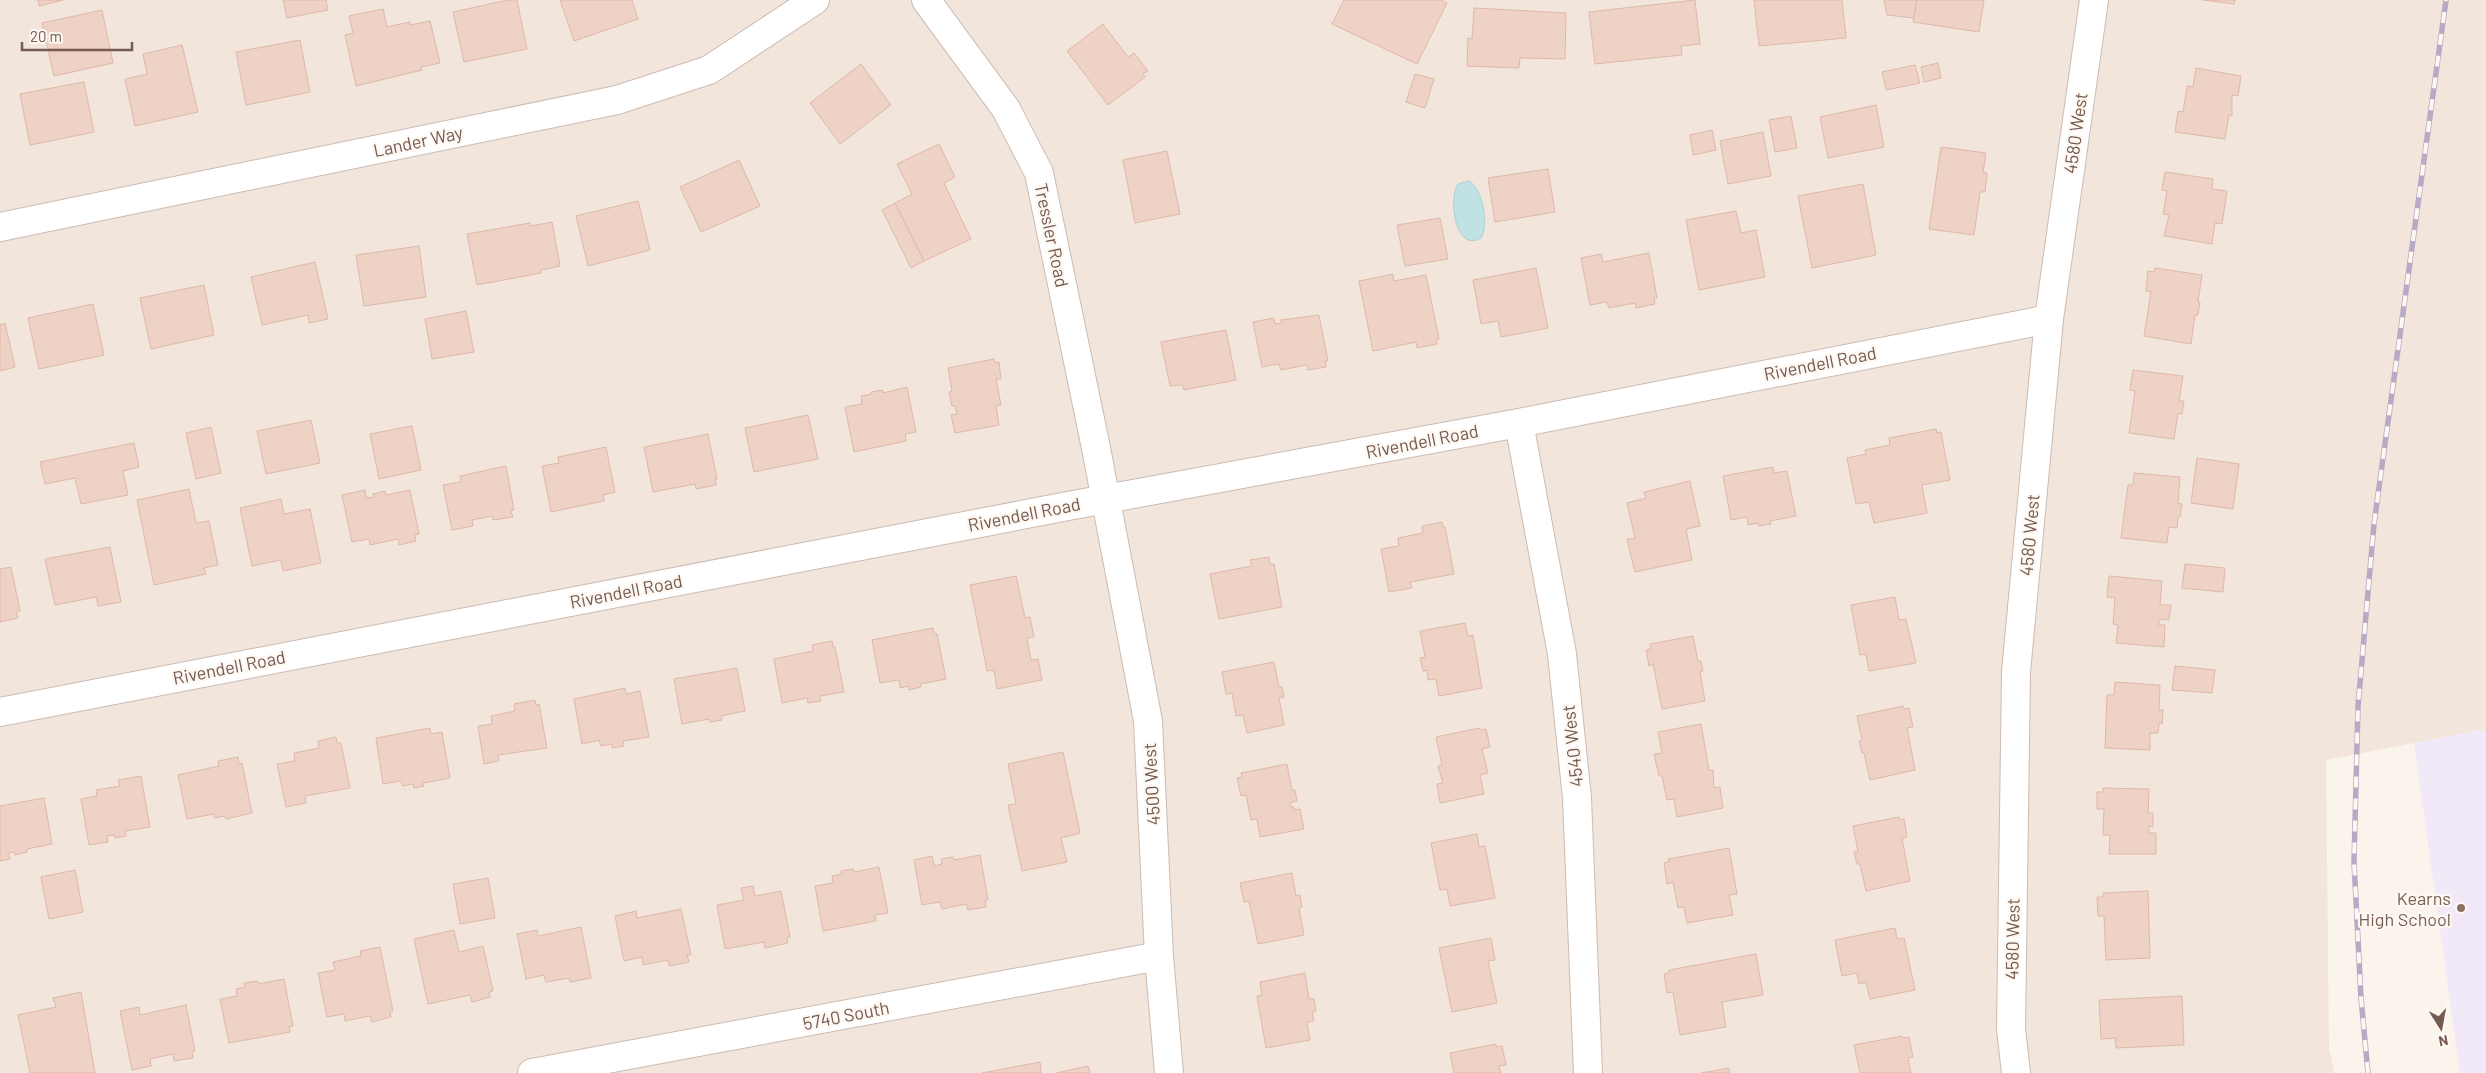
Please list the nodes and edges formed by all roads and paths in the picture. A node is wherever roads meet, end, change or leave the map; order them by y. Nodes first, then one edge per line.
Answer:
1 (815, 0) edge
2 (926, 0) edge
3 (2094, 0) edge
4 (0, 227) edge
5 (2049, 319) junction
6 (1519, 423) junction
7 (1106, 499) junction
8 (0, 712) edge
9 (1159, 956) junction
10 (532, 1073) edge
11 (1169, 1073) edge
12 (1588, 1073) edge
13 (2016, 1073) edge

1 - 4 street, Lander Way
2 - 7 street, Tressler Road
3 - 5 street, 4580 West
5 - 6 street, Rivendell Road
5 - 13 street, 4580 West
6 - 7 street, Rivendell Road
6 - 12 street, 4540 West
7 - 8 street, Rivendell Road
7 - 9 street, 4500 West
9 - 10 street, 5740 South
9 - 11 street, 4500 West

